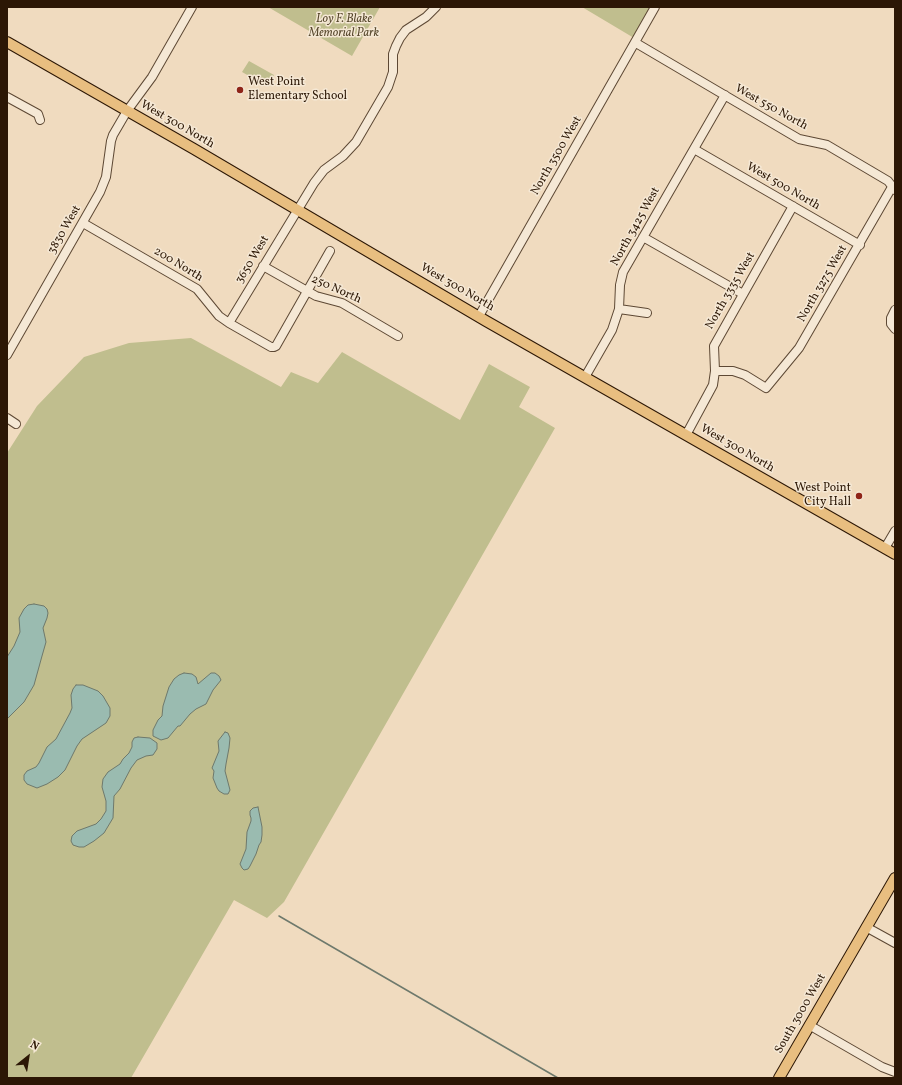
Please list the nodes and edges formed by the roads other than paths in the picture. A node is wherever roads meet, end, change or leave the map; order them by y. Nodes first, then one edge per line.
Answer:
1 (192, 7) edge
2 (436, 7) edge
3 (656, 7) edge
4 (7, 42) edge
5 (636, 43) junction
6 (725, 95) junction
7 (7, 96) edge
8 (127, 111) junction
9 (40, 120) dead end
10 (694, 149) junction
11 (894, 189) edge
12 (793, 206) junction
13 (297, 210) junction
14 (83, 223) junction
15 (643, 237) junction
16 (860, 245) junction
17 (330, 251) dead end
18 (264, 266) junction
19 (308, 291) junction
20 (743, 294) junction
21 (619, 309) junction
22 (895, 310) edge
23 (647, 313) dead end
24 (479, 316) junction
25 (229, 323) junction
26 (893, 327) edge
27 (398, 336) dead end
28 (7, 355) edge
29 (715, 371) junction
30 (585, 377) junction
31 (7, 418) edge
32 (16, 424) dead end
33 (686, 435) junction
34 (895, 531) edge
35 (885, 548) junction
36 (895, 554) edge
37 (895, 878) edge
38 (866, 927) junction
39 (895, 943) edge
40 (809, 1025) junction
41 (895, 1072) edge
42 (779, 1078) edge

1 - 8 street, 3830 West
2 - 13 street, 3650 West
3 - 5 street, North 3500 West
4 - 8 main road, West 300 North
5 - 6 street, West 550 North
5 - 24 street, North 3500 West
6 - 10 street, North 3425 West
6 - 11 street, West 550 North
7 - 9 street
8 - 13 main road, West 300 North
8 - 14 street, 3830 West
10 - 12 street, West 500 North
10 - 15 street, North 3425 West
11 - 16 street, North 3275 West
12 - 16 street, West 500 North
12 - 20 street, North 3335 West
13 - 18 street, 3650 West
13 - 24 main road, West 300 North
14 - 25 street, 200 North
14 - 28 street, 3830 West
15 - 20 street
15 - 21 street, North 3425 West
16 - 29 street, North 3275 West
17 - 19 street
18 - 19 street, 250 North
18 - 25 street, 3650 West
19 - 25 street, 200 North
19 - 27 street, 250 North
20 - 29 street, North 3335 West
21 - 23 street
21 - 30 street, North 3425 West
22 - 26 street
24 - 30 main road, West 300 North
29 - 33 street, North 3335 West
30 - 33 main road, West 300 North
31 - 32 street
33 - 35 main road, West 300 North
34 - 35 street
35 - 36 main road, West 300 North
37 - 38 main road, South 3000 West
38 - 39 street
38 - 40 main road, South 3000 West
40 - 41 street
40 - 42 main road, South 3000 West

